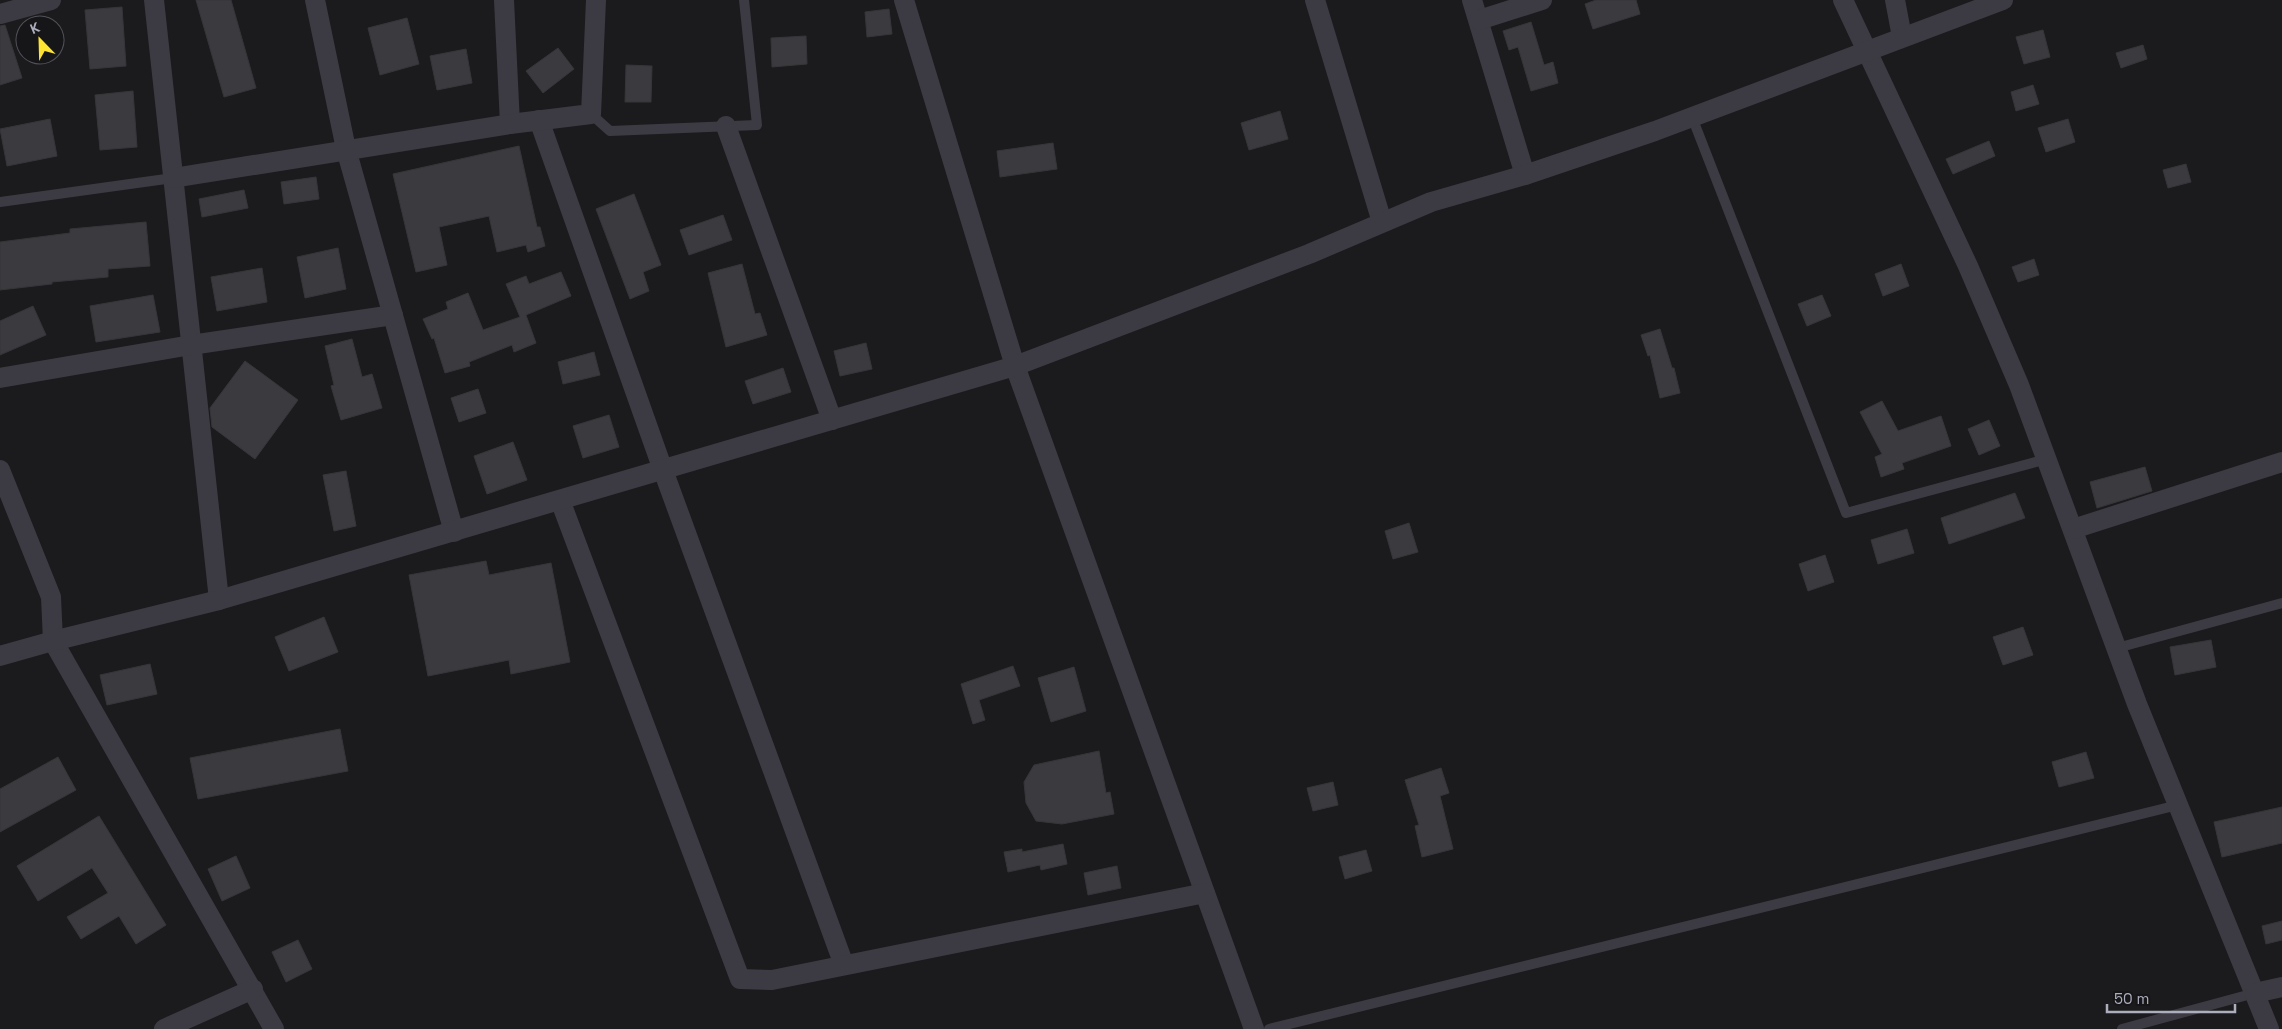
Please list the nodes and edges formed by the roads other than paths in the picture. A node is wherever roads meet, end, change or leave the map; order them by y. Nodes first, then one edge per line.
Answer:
1 (51, 0) edge
2 (154, 0) edge
3 (315, 0) edge
4 (504, 0) edge
5 (596, 0) edge
6 (744, 0) edge
7 (904, 0) edge
8 (1315, 0) edge
9 (1472, 0) edge
10 (1542, 0) edge
11 (1843, 0) edge
12 (1895, 0) edge
13 (2003, 0) edge
14 (0, 14) edge
15 (1479, 20) junction
16 (1902, 37) junction
17 (1866, 52) junction
18 (591, 114) junction
19 (1692, 117) junction
20 (539, 120) junction
21 (510, 124) junction
22 (726, 126) junction
23 (346, 149) junction
24 (1526, 175) junction
25 (173, 178) junction
26 (0, 202) edge
27 (1382, 222) junction
28 (393, 315) junction
29 (192, 346) junction
30 (1015, 366) junction
31 (0, 378) edge
32 (832, 420) junction
33 (2047, 459) junction
34 (2282, 462) edge
35 (0, 470) edge
36 (662, 470) junction
37 (560, 500) junction
38 (2073, 530) junction
39 (454, 532) junction
40 (219, 600) junction
41 (2282, 603) edge
42 (53, 641) junction
43 (2117, 648) junction
44 (0, 656) edge
45 (2178, 805) junction
46 (1205, 893) junction
47 (844, 965) junction
48 (2282, 987) edge
49 (253, 989) junction
50 (2255, 993) junction
51 (164, 1029) edge
52 (274, 1029) edge
53 (1254, 1029) edge
54 (1269, 1029) edge
55 (2122, 1029) edge
56 (2270, 1029) edge

1 - 14 street
2 - 25 street
3 - 23 street
4 - 21 street
5 - 18 street
6 - 22 lane
7 - 30 street
8 - 27 street
9 - 15 street
10 - 15 street
11 - 17 street
12 - 16 street
13 - 16 street
15 - 24 street
16 - 17 street
17 - 19 street
17 - 33 street
18 - 20 street
18 - 22 lane
19 - 24 street
19 - 33 lane
20 - 21 street
20 - 36 street
21 - 23 street
22 - 32 street
23 - 25 street
23 - 28 street
24 - 27 street
25 - 26 lane
25 - 29 street
27 - 30 street
28 - 29 street
28 - 39 street
29 - 31 street
29 - 40 street
30 - 32 street
30 - 46 street
32 - 36 street
33 - 38 street
34 - 38 street
35 - 42 street
36 - 37 street
36 - 47 street
37 - 39 street
37 - 47 street
38 - 43 street
39 - 40 street
40 - 42 street
41 - 43 lane
42 - 44 street
42 - 49 street
43 - 45 street
45 - 50 street
45 - 54 lane
46 - 47 street
46 - 53 street
48 - 50 street
49 - 51 street
49 - 52 street
50 - 55 lane
50 - 56 street

